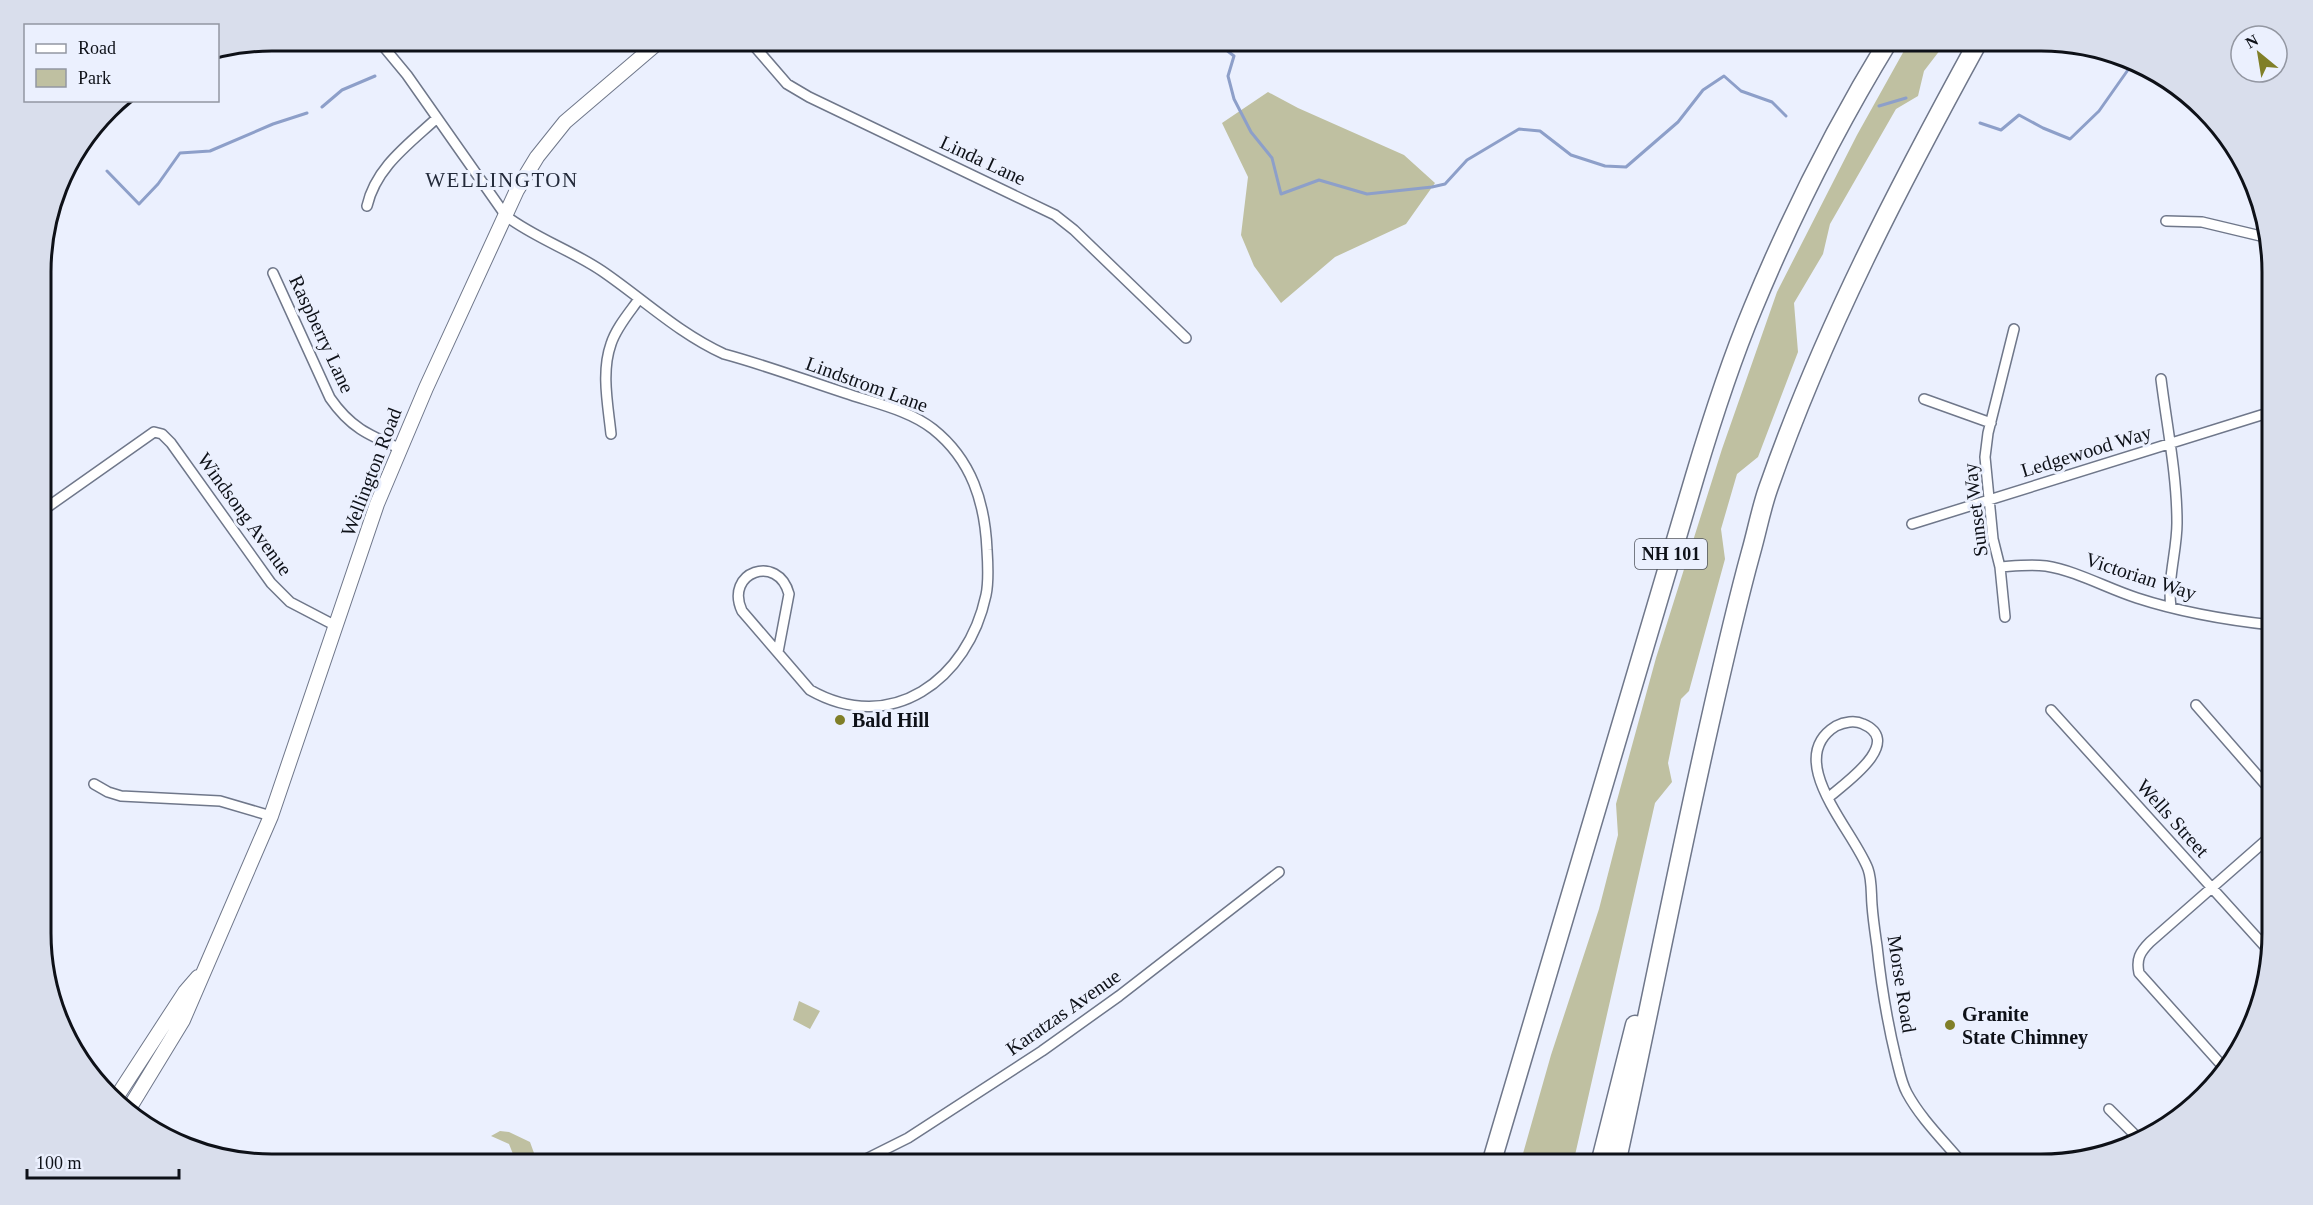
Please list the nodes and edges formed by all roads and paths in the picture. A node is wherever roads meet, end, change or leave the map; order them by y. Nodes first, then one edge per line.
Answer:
1 (387, 51) edge
2 (648, 51) edge
3 (758, 51) edge
4 (1883, 51) edge
5 (1973, 51) edge
6 (437, 118) junction
7 (367, 207) dead end
8 (506, 216) junction
9 (2166, 221) dead end
10 (2259, 236) edge
11 (273, 273) dead end
12 (639, 299) junction
13 (2013, 329) dead end
14 (1186, 338) dead end
15 (2161, 379) dead end
16 (1924, 399) dead end
17 (2262, 415) edge
18 (1991, 423) junction
19 (611, 434) dead end
20 (2169, 444) junction
21 (399, 448) junction
22 (1989, 500) junction
23 (51, 505) edge
24 (1912, 524) dead end
25 (2000, 567) junction
26 (2171, 607) junction
27 (2006, 617) dead end
28 (2262, 624) edge
29 (336, 626) junction
30 (778, 651) junction
31 (2196, 705) dead end
32 (2051, 710) dead end
33 (2262, 781) edge
34 (94, 784) dead end
35 (1829, 797) junction
36 (271, 816) junction
37 (2262, 844) edge
38 (1279, 872) dead end
39 (1675, 879) junction
40 (2212, 888) junction
41 (2262, 944) edge
42 (203, 971) junction
43 (2220, 1063) edge
44 (120, 1093) edge
45 (132, 1104) edge
46 (2109, 1109) dead end
47 (2134, 1134) edge
48 (876, 1154) edge
49 (1494, 1154) edge
50 (1602, 1154) edge
51 (1618, 1154) edge
52 (1954, 1154) edge

1 - 6 street
2 - 8 main road, Wellington Road
3 - 14 street, Linda Lane
4 - 49 highway, NH 101
5 - 39 highway
6 - 7 street
6 - 8 street
8 - 12 street, Lindstrom Lane
8 - 21 main road, Wellington Road
9 - 10 street
11 - 21 street, Raspberry Lane
12 - 19 street
12 - 30 street, Lindstrom Lane
13 - 18 street, Sunset Way
15 - 20 street
16 - 18 street
17 - 20 street, Ledgewood Way
18 - 22 street, Sunset Way
20 - 22 street, Ledgewood Way
20 - 26 street
21 - 29 main road, Wellington Road
22 - 24 street, Ledgewood Way
22 - 25 street, Sunset Way
23 - 29 street, Windsong Avenue
25 - 26 street, Victorian Way
25 - 27 street, Sunset Way
26 - 28 street, Victorian Way
29 - 36 main road, Wellington Road
30 - 30 street, Lindstrom Lane
31 - 33 street
32 - 40 street, Wells Street
34 - 36 street
35 - 35 street, Morse Road
35 - 52 street, Morse Road
36 - 42 main road, Wellington Road
37 - 40 street
38 - 48 street, Karatzas Avenue
39 - 50 highway
39 - 51 highway
40 - 41 street, Wells Street
40 - 43 street
42 - 44 main road, Wellington Road
42 - 45 main road, Wellington Road
46 - 47 street

